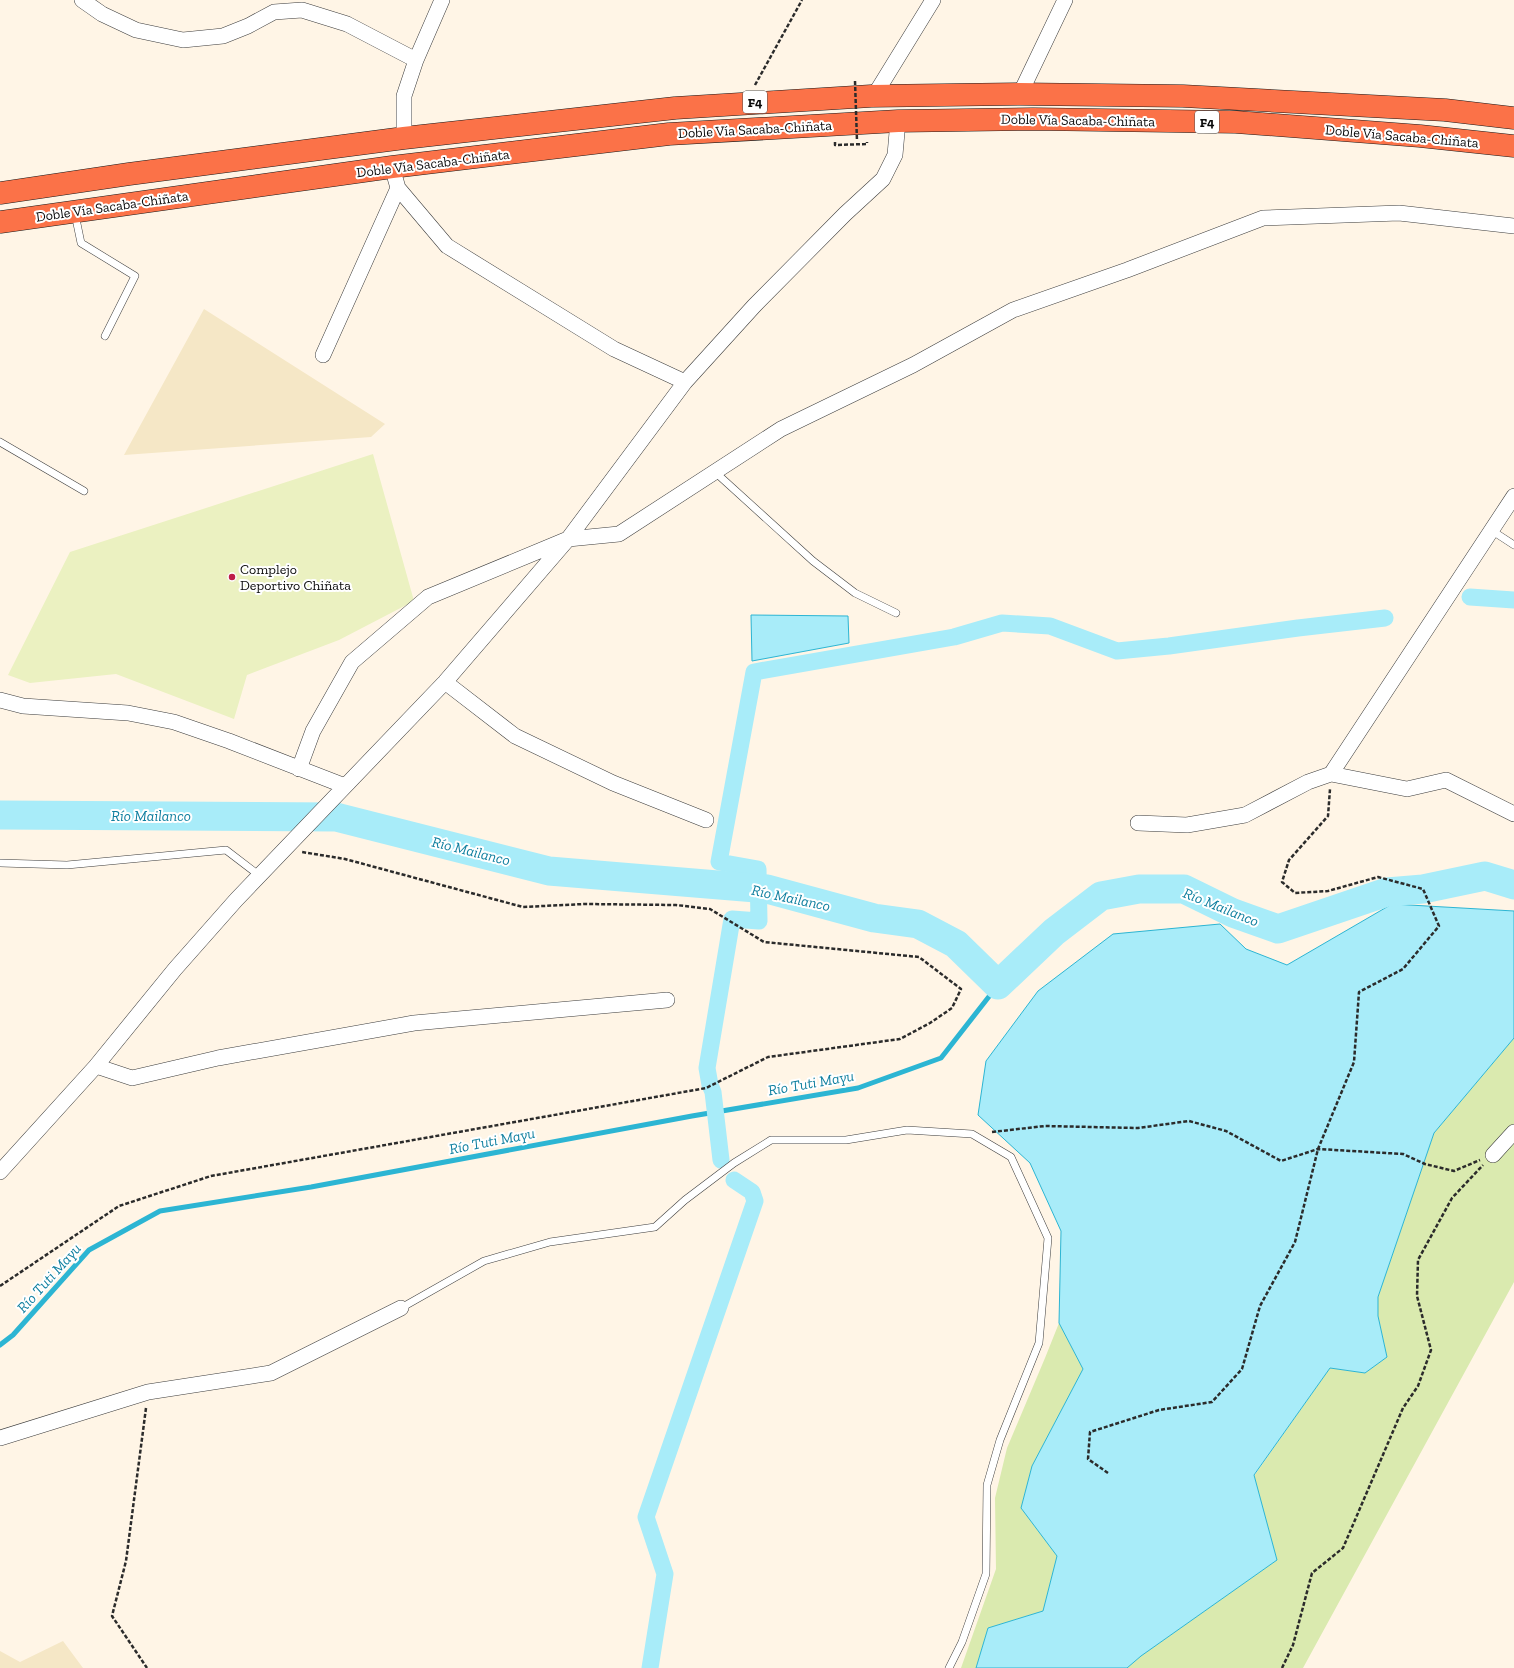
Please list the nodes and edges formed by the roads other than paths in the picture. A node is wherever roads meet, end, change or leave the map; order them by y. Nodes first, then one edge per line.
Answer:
1 (82, 0) edge
2 (442, 0) edge
3 (933, 0) edge
4 (1065, 0) edge
5 (416, 60) junction
6 (1020, 94) junction
7 (874, 96) junction
8 (1514, 118) edge
9 (898, 121) junction
10 (404, 138) junction
11 (1514, 146) edge
12 (392, 167) junction
13 (398, 188) junction
14 (0, 193) edge
15 (75, 212) junction
16 (0, 222) edge
17 (1514, 226) edge
18 (105, 336) dead end
19 (323, 355) dead end
20 (685, 382) junction
21 (0, 442) edge
22 (715, 472) junction
23 (84, 491) dead end
24 (1514, 496) edge
25 (1491, 530) junction
26 (568, 539) junction
27 (1514, 545) edge
28 (896, 613) dead end
29 (446, 682) junction
30 (0, 700) edge
31 (298, 769) junction
32 (1332, 774) junction
33 (345, 786) junction
34 (1514, 814) edge
35 (706, 820) dead end
36 (1138, 824) dead end
37 (0, 863) edge
38 (260, 876) junction
39 (667, 1000) dead end
40 (96, 1066) junction
41 (1514, 1132) edge
42 (1493, 1155) road end
43 (0, 1172) edge
44 (400, 1308) joint
45 (0, 1438) edge
46 (950, 1668) edge

1 - 5 street
2 - 5 street
3 - 7 street
4 - 6 street
5 - 10 street
6 - 7 highway, Doble Vía Sacaba-Chiñata / F4
6 - 8 highway, Doble Vía Sacaba-Chiñata / F4
7 - 10 highway, Doble Vía Sacaba-Chiñata / F4
9 - 11 highway, Doble Vía Sacaba-Chiñata / F4
9 - 12 highway, Doble Vía Sacaba-Chiñata / F4
9 - 20 street
10 - 14 highway, Doble Vía Sacaba-Chiñata / F4
12 - 13 street
12 - 15 highway, Doble Vía Sacaba-Chiñata / F4
13 - 19 street
13 - 20 street
15 - 16 highway, Doble Vía Sacaba-Chiñata / F4
15 - 18 lane
17 - 22 street
20 - 26 street
21 - 23 lane
22 - 26 street
22 - 28 lane
24 - 25 street
25 - 27 lane
25 - 32 street
26 - 29 street
26 - 31 street
29 - 33 street
29 - 35 street
30 - 31 street
31 - 33 street
32 - 34 street
32 - 36 street
33 - 38 street
37 - 38 lane
38 - 40 street
39 - 40 street
40 - 43 street
41 - 42 street
44 - 45 street
44 - 46 lane

